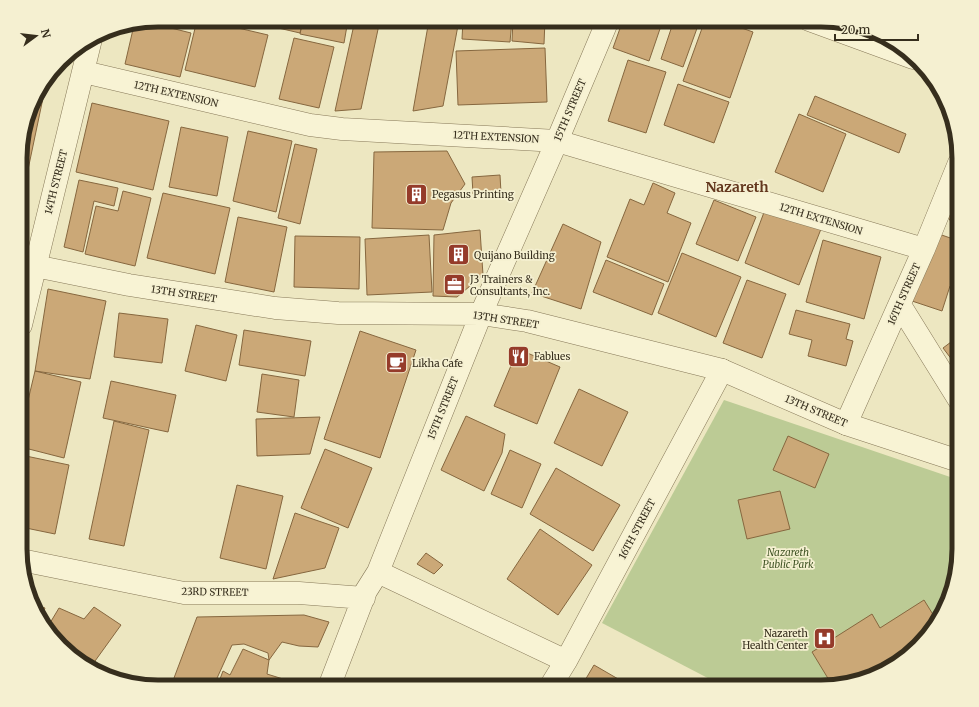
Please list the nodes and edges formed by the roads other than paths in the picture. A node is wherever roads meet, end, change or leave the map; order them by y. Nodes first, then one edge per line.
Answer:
1 (605, 27) edge
2 (828, 27) edge
3 (89, 46) edge
4 (900, 53) edge
5 (84, 72) junction
6 (557, 141) junction
7 (952, 180) edge
8 (924, 249) junction
9 (35, 266) junction
10 (27, 300) edge
11 (900, 305) junction
12 (481, 314) junction
13 (722, 370) junction
14 (952, 389) edge
15 (846, 424) junction
16 (952, 460) edge
17 (28, 561) edge
18 (378, 572) junction
19 (364, 598) junction
20 (566, 661) junction
21 (333, 680) edge
22 (554, 680) edge

1 - 6 street, 15TH STREET
2 - 4 street
3 - 5 street, 14TH STREET
5 - 6 street, 12TH EXTENSION
5 - 9 street, 14TH STREET
6 - 8 street, 12TH EXTENSION
6 - 12 street, 15TH STREET
7 - 8 street, 16TH STREET
8 - 11 street, 16TH STREET
9 - 10 street, 14TH STREET
9 - 12 street, 13TH STREET
11 - 14 street
11 - 15 street, 16TH STREET
12 - 13 street, 13TH STREET
12 - 18 street, 15TH STREET
13 - 15 street, 13TH STREET
13 - 20 street, 16TH STREET
15 - 16 street, 13TH STREET
17 - 19 street, 23RD STREET
18 - 19 street, 15TH STREET
18 - 20 street
19 - 21 street, 15TH STREET
20 - 22 street, 16TH STREET

